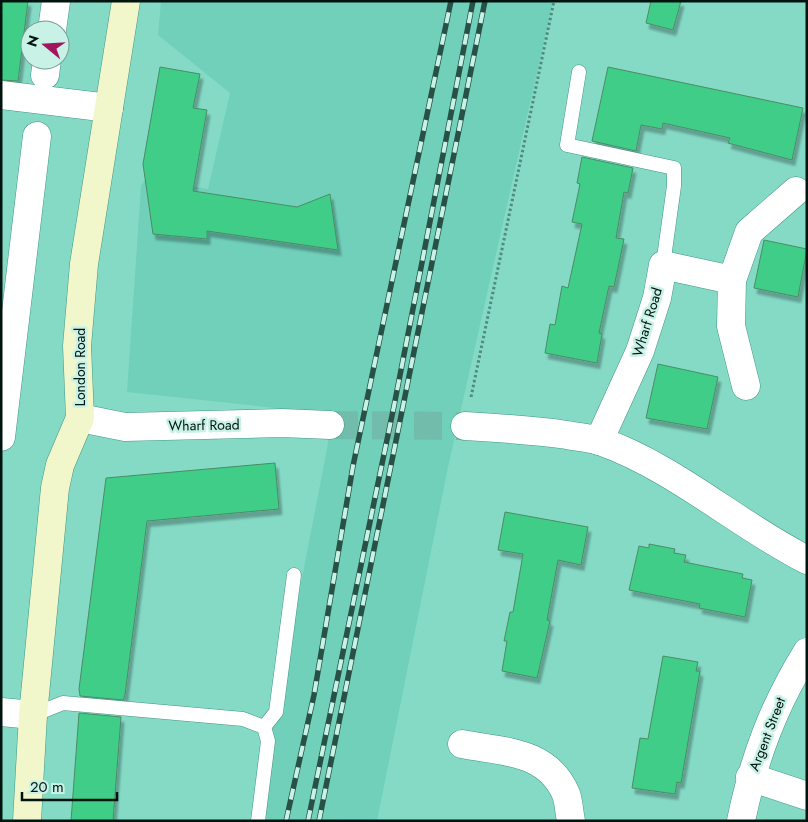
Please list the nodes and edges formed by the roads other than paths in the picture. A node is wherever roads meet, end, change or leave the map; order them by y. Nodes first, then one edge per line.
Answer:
1 (56, 1) edge
2 (126, 1) edge
3 (53, 20) edge
4 (579, 72) dead end
5 (1, 96) edge
6 (109, 108) junction
7 (37, 136) dead end
8 (796, 191) dead end
9 (663, 265) junction
10 (732, 280) junction
11 (746, 386) dead end
12 (3, 405) edge
13 (80, 418) junction
14 (330, 425) tunnel mouth
15 (465, 426) tunnel mouth
16 (1, 437) edge
17 (599, 441) junction
18 (807, 560) edge
19 (294, 575) dead end
20 (807, 652) edge
21 (1, 712) edge
22 (33, 715) junction
23 (264, 728) junction
24 (462, 744) dead end
25 (750, 777) junction
26 (807, 796) edge
27 (27, 821) edge
28 (258, 821) edge
29 (571, 821) edge
30 (741, 821) edge

1 - 3 street
2 - 6 street, London Road
4 - 9 lane
5 - 6 street
6 - 13 street, London Road
7 - 12 street
8 - 10 street
9 - 10 street
9 - 17 street, Wharf Road
10 - 11 street
12 - 16 street
13 - 14 street, Wharf Road
13 - 22 street, London Road
15 - 17 street
17 - 18 street
19 - 23 lane
20 - 25 street, Argent Street
21 - 22 street
22 - 23 lane
22 - 27 street, London Road
23 - 28 lane
24 - 29 street
25 - 26 street
25 - 30 street, Argent Street

